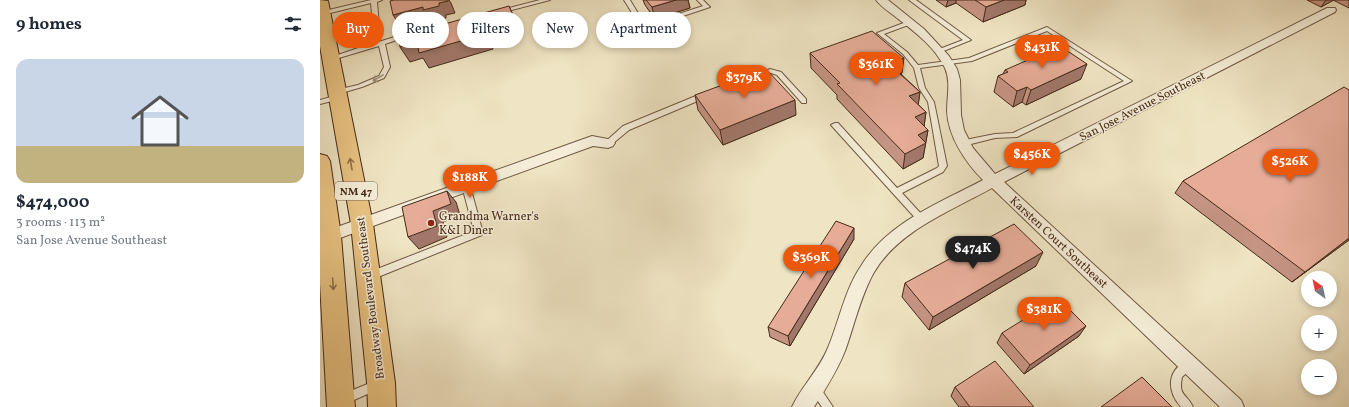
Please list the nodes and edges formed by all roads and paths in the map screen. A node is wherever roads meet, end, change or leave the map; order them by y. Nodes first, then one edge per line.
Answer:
1 (375, 0) edge
2 (547, 0) edge
3 (627, 0) edge
4 (700, 0) edge
5 (882, 0) edge
6 (912, 0) edge
7 (321, 7) edge
8 (1330, 10) dead end
9 (376, 12) edge
10 (497, 12) edge
11 (909, 23) junction
12 (365, 48) edge
13 (383, 48) edge
14 (330, 57) junction
15 (943, 57) junction
16 (916, 67) junction
17 (749, 79) edge
18 (712, 93) edge
19 (332, 97) edge
20 (804, 101) dead end
21 (835, 125) dead end
22 (608, 143) joint
23 (963, 144) junction
24 (320, 162) edge
25 (993, 181) junction
26 (466, 186) junction
27 (896, 192) junction
28 (921, 219) junction
29 (362, 224) junction
30 (326, 228) edge
31 (367, 277) junction
32 (1189, 365) junction
33 (815, 390) junction
34 (381, 395) edge
35 (341, 404) edge
36 (802, 407) edge
37 (828, 407) edge
38 (1188, 407) edge
39 (1234, 407) edge

1 - 7 lane
1 - 9 lane
2 - 10 lane
3 - 4 lane
5 - 11 street, Karsten Court Southeast
6 - 15 lane
7 - 14 main road, Broadway Boulevard Southeast / NM 47
8 - 25 street, San Jose Avenue Southeast
11 - 15 street, Karsten Court Southeast
11 - 16 lane
12 - 14 lane
13 -> 19 lane
14 - 19 main road, Broadway Boulevard Southeast / NM 47
15 - 16 lane
15 - 23 street, Karsten Court Southeast
15 - 23 lane
16 - 27 lane
17 - 20 lane
18 - 22 lane
29 -> 19 main road, Broadway Boulevard Southeast / NM 47
21 - 27 lane
22 - 26 street
23 - 25 street, Karsten Court Southeast
24 - 30 main road, NM 47
25 - 28 street, San Jose Avenue Southeast
25 - 32 street, Karsten Court Southeast
26 - 29 street
26 - 31 lane
27 - 28 lane
28 - 33 street, San Jose Avenue Southeast
29 - 30 street
29 - 31 main road, Broadway Boulevard Southeast / NM 47
30 -> 35 main road, NM 47
31 - 34 main road, Broadway Boulevard Southeast / NM 47
32 - 38 lane
32 - 39 street, Karsten Court Southeast
33 - 36 street, San Jose Avenue Southeast
33 - 37 lane
34 - 35 lane

